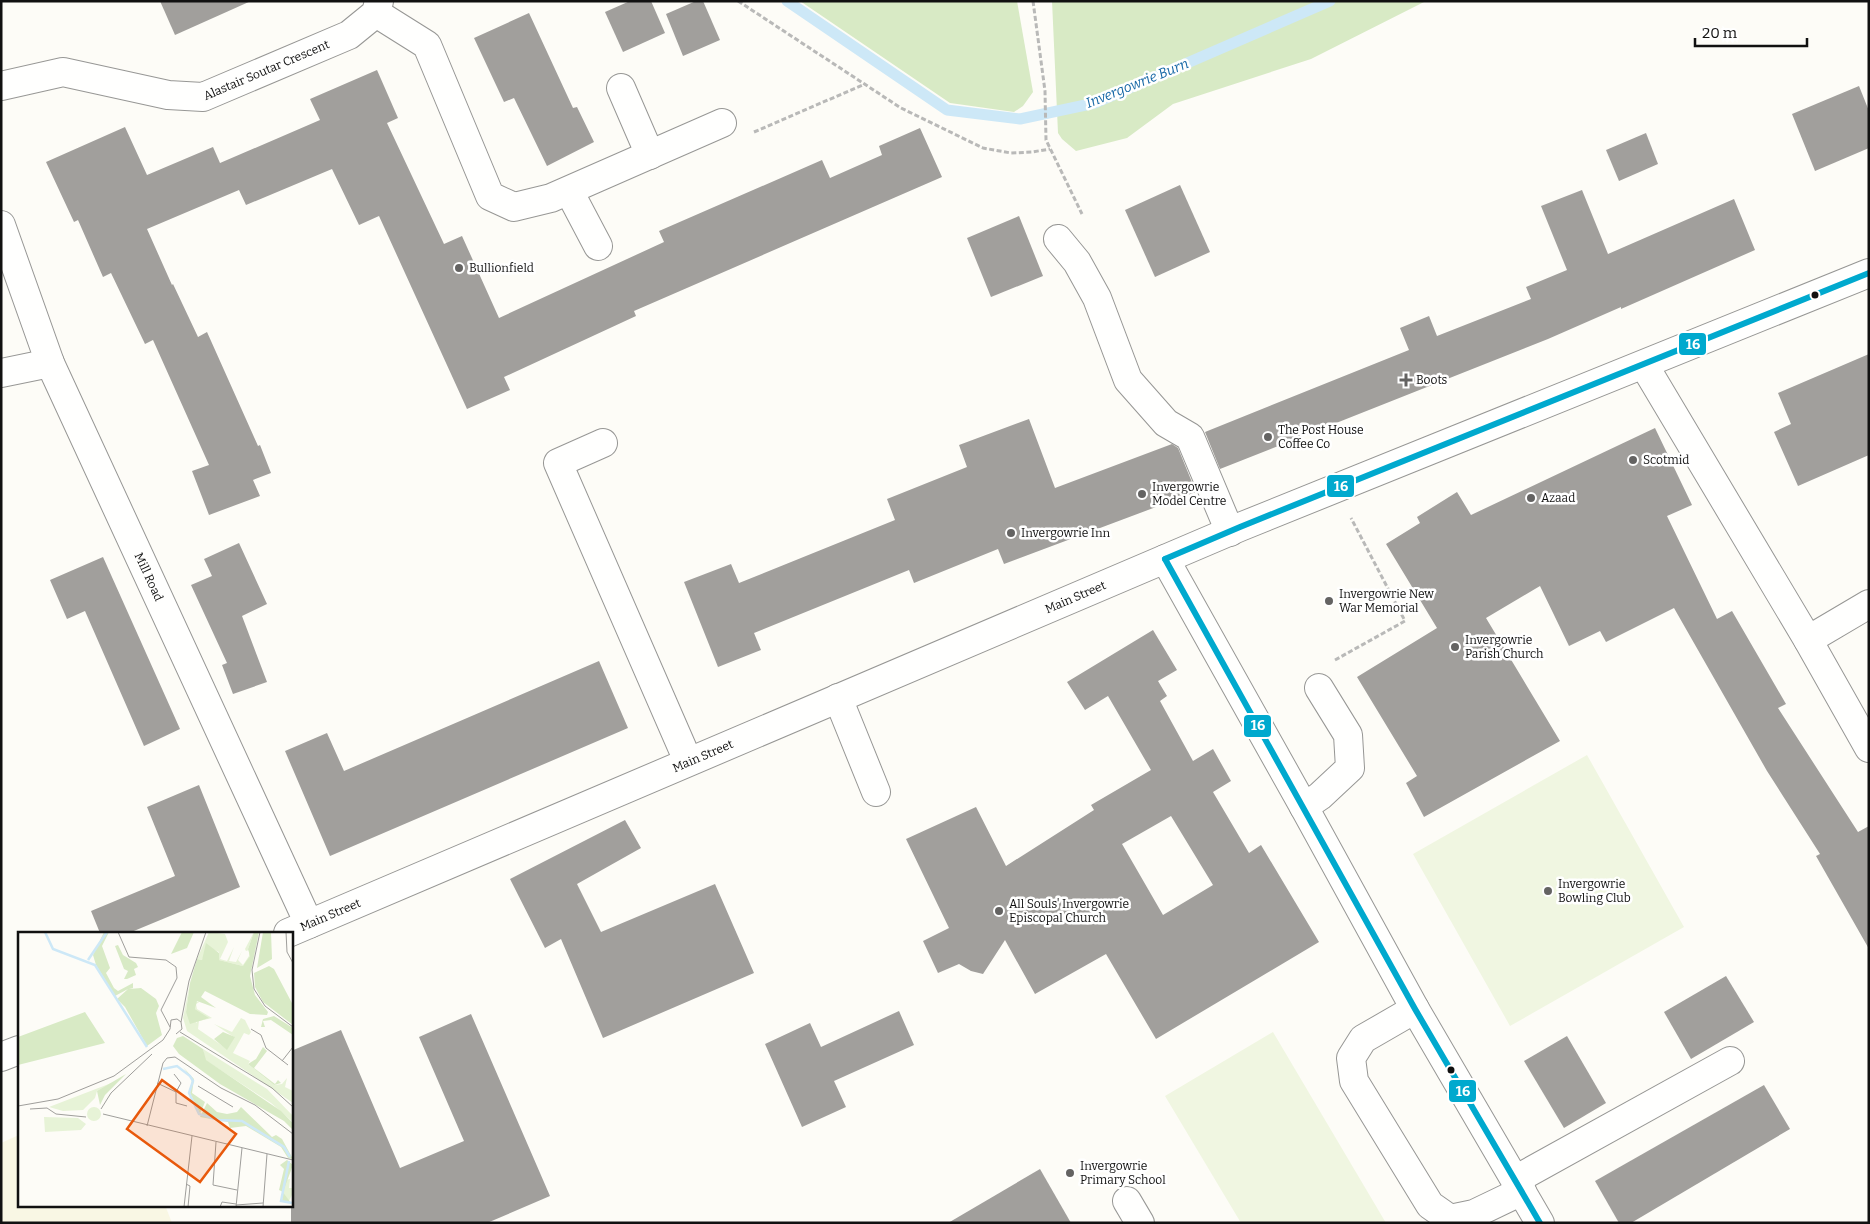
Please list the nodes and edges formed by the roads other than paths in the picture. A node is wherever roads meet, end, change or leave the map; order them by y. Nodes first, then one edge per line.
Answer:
1 (378, 7) edge
2 (1, 86) edge
3 (621, 88) dead end
4 (722, 123) road end
5 (650, 155) junction
6 (568, 191) junction
7 (1, 225) edge
8 (1058, 239) dead end
9 (598, 246) dead end
10 (1869, 273) edge
11 (50, 363) junction
12 (1644, 365) junction
13 (1, 373) edge
14 (603, 443) dead end
15 (1230, 532) junction
16 (1165, 559) junction
17 (1869, 604) edge
18 (1808, 640) junction
19 (1319, 688) road end
20 (838, 698) junction
21 (1869, 748) edge
22 (688, 762) junction
23 (876, 792) dead end
24 (1304, 807) junction
25 (299, 928) edge
26 (1415, 1009) junction
27 (18, 1050) edge
28 (1, 1057) edge
29 (1730, 1060) dead end
30 (1519, 1185) junction
31 (1448, 1221) edge
32 (1540, 1223) edge

1 - 2 street, Alastair Soutar Crescent
1 - 6 street, Alastair Soutar Crescent
3 - 5 street
4 - 5 street, Alastair Soutar Crescent
5 - 6 street, Alastair Soutar Crescent
6 - 9 street
7 - 11 street, Mill Road
8 - 15 street
10 - 12 street, Main Street
11 - 13 street
11 - 25 street, Mill Road
12 - 15 street, Main Street
12 - 18 street
14 - 22 street
15 - 16 street, Main Street
16 - 20 street, Main Street
16 - 24 street
17 - 18 street
18 - 21 street
19 - 24 street
20 - 22 street, Main Street
20 - 23 street
22 - 25 street, Main Street
24 - 26 street
26 - 30 street
26 - 31 street
27 - 28 street
29 - 30 street
30 - 31 street
30 - 32 street

